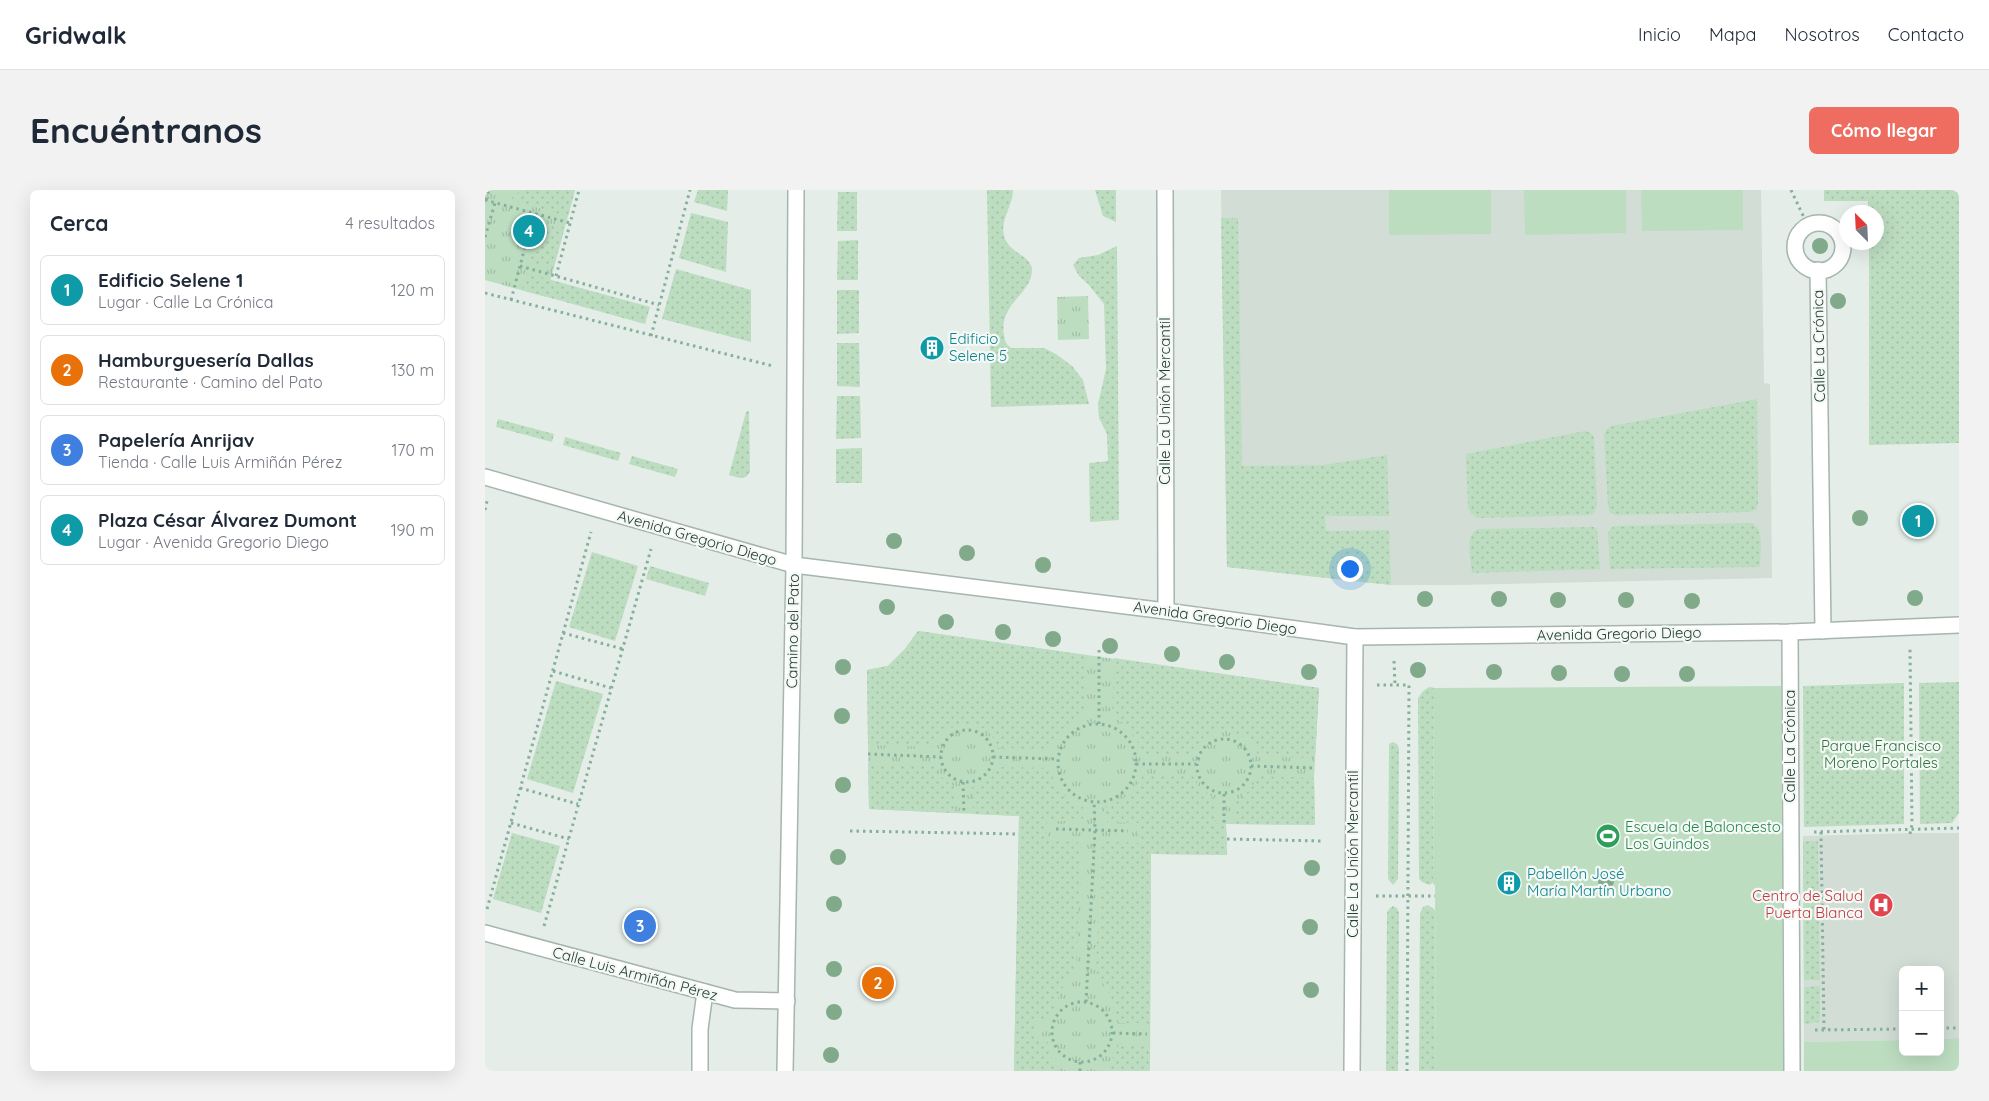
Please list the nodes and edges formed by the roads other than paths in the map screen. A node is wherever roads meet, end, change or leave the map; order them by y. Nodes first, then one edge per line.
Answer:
1 (796, 190) edge
2 (1165, 190) edge
3 (1818, 270) junction
4 (485, 477) edge
5 (794, 565) junction
6 (1166, 611) junction
7 (1959, 625) edge
8 (1823, 631) junction
9 (1789, 632) junction
10 (1355, 637) junction
11 (485, 933) edge
12 (705, 992) junction
13 (787, 1002) junction
14 (700, 1071) edge
15 (785, 1071) edge
16 (1352, 1071) edge
17 (1792, 1071) edge

1 - 5 street, Camino del Pato
2 - 6 street, Calle La Unión Mercantil
3 - 3 street, Calle La Crónica
3 - 8 street, Calle La Crónica
4 - 5 street, Avenida Gregorio Diego
5 - 6 street, Avenida Gregorio Diego
5 - 13 street, Camino del Pato
6 - 10 street, Avenida Gregorio Diego
7 - 8 street, Avenida Gregorio Diego
8 - 9 street, Avenida Gregorio Diego
9 - 10 street, Avenida Gregorio Diego
9 - 17 street, Calle La Crónica
10 - 16 street, Calle La Unión Mercantil
11 - 12 street, Calle Luis Armiñán Pérez
12 - 13 street, Calle Luis Armiñán Pérez
12 - 14 street
13 - 15 street, Camino del Pato

